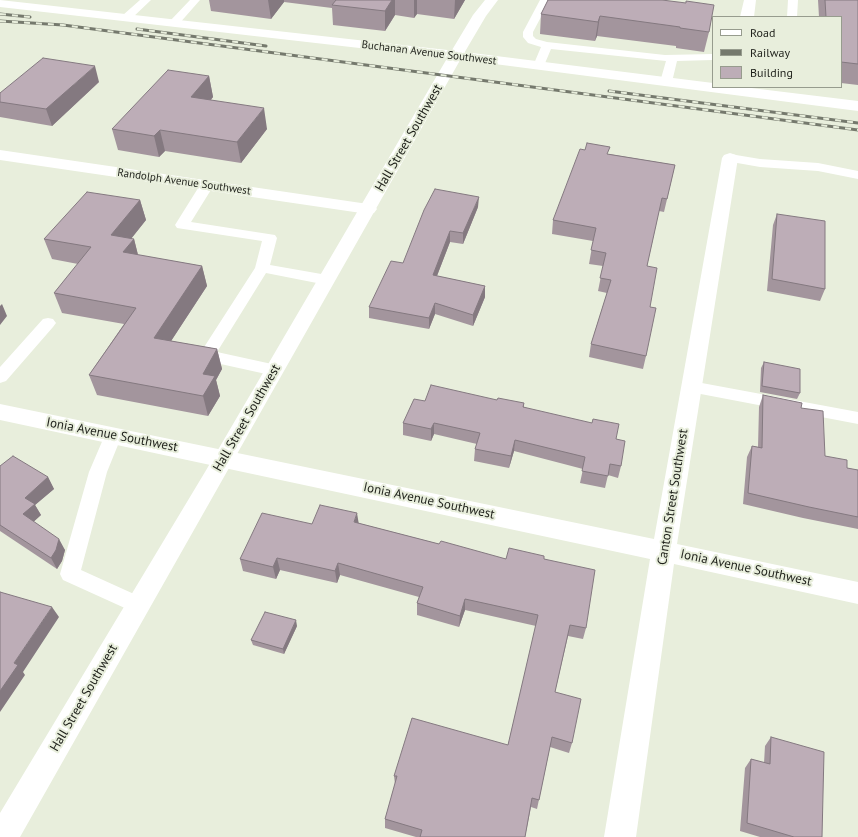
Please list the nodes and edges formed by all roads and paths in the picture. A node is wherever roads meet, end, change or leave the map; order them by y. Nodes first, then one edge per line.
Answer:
1 (146, 0) edge
2 (195, 0) edge
3 (492, 0) edge
4 (545, 0) edge
5 (750, 0) edge
6 (793, 0) edge
7 (0, 3) edge
8 (747, 16) edge
9 (792, 16) edge
10 (127, 17) junction
11 (174, 23) junction
12 (547, 45) junction
13 (456, 55) junction
14 (712, 58) edge
15 (672, 59) junction
16 (539, 66) junction
17 (666, 82) junction
18 (712, 87) edge
19 (735, 89) edge
20 (858, 106) edge
21 (0, 155) edge
22 (730, 158) joint
23 (858, 175) edge
24 (207, 185) junction
25 (368, 209) junction
26 (262, 268) junction
27 (327, 280) junction
28 (48, 323) dead end
29 (275, 370) junction
30 (0, 377) edge
31 (691, 386) junction
32 (0, 412) edge
33 (858, 418) edge
34 (113, 435) junction
35 (224, 458) junction
36 (664, 550) junction
37 (858, 592) edge
38 (138, 605) junction
39 (2, 837) edge
40 (620, 837) edge

1 - 10 lane
2 - 11 lane
3 - 13 street, Hall Street Southwest
4 - 12 lane
5 - 8 street
6 - 9 lane
7 - 10 street, Buchanan Avenue Southwest
10 - 11 street, Buchanan Avenue Southwest
11 - 13 street, Buchanan Avenue Southwest
12 - 15 lane
12 - 16 lane
13 - 16 street, Buchanan Avenue Southwest
13 - 25 street, Hall Street Southwest
14 - 15 lane
15 - 17 lane
16 - 17 street, Buchanan Avenue Southwest
17 - 18 street, Buchanan Avenue Southwest
19 - 20 street, Buchanan Avenue Southwest
21 - 24 street, Randolph Avenue Southwest
22 - 23 lane
22 - 31 street, Canton Street Southwest
24 - 25 street, Randolph Avenue Southwest
24 - 26 lane
25 - 27 street, Hall Street Southwest
26 - 27 lane
26 - 29 lane
27 - 29 street, Hall Street Southwest
28 - 30 lane
29 - 35 street, Hall Street Southwest
31 - 33 lane
31 - 36 street, Canton Street Southwest
32 - 34 street, Ionia Avenue Southwest
34 - 35 street, Ionia Avenue Southwest
34 - 38 lane
35 - 36 street, Ionia Avenue Southwest
35 - 38 street, Hall Street Southwest
36 - 37 street, Ionia Avenue Southwest
36 - 40 street, Canton Street Southwest
38 - 39 street, Hall Street Southwest

